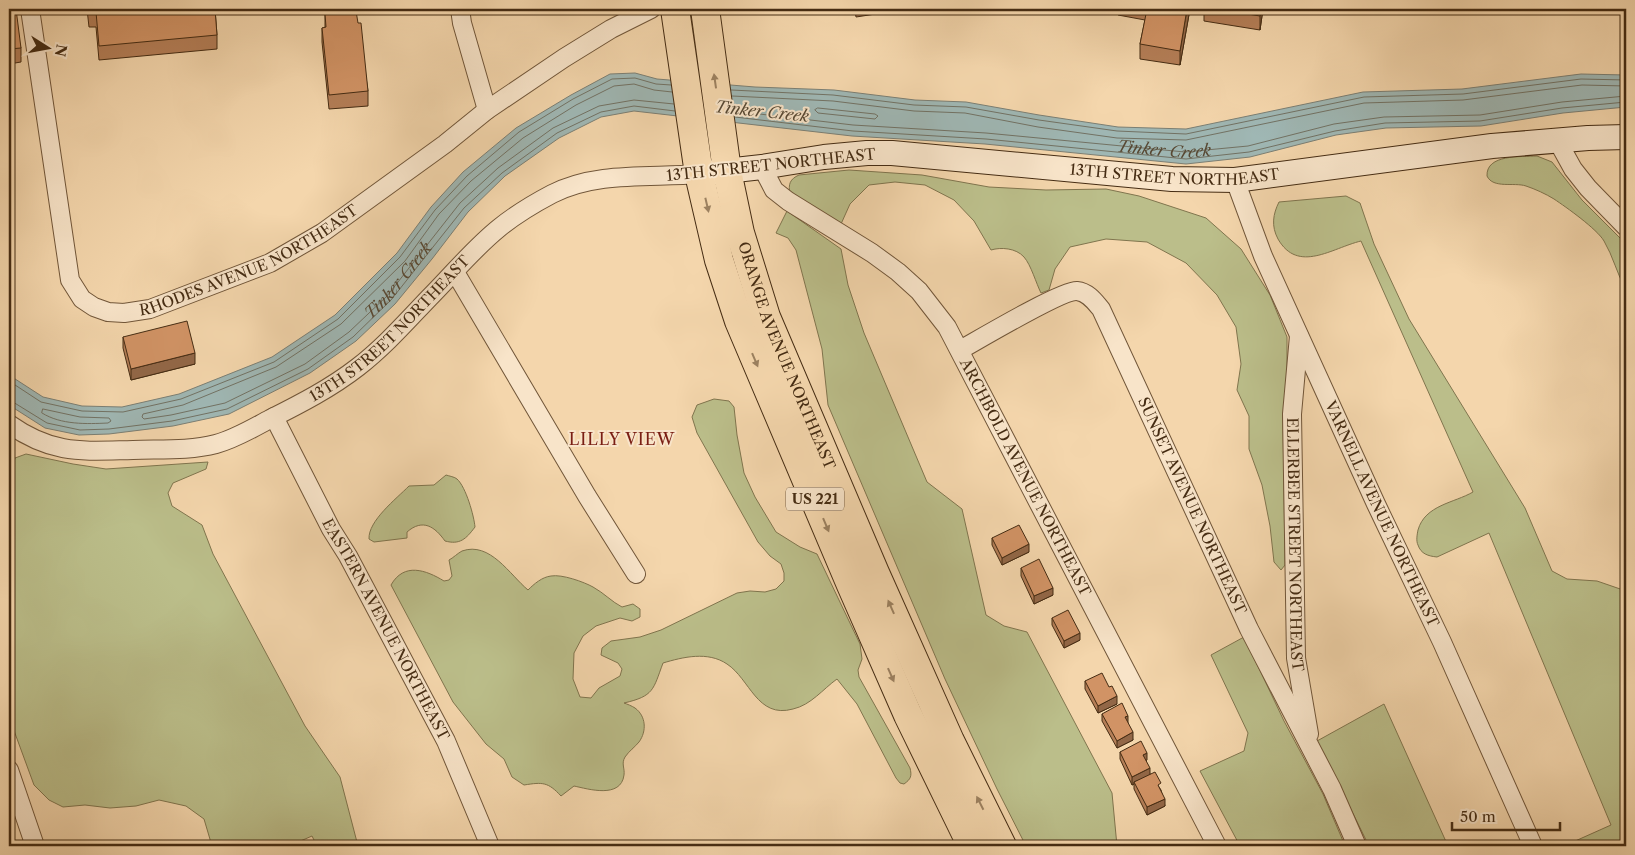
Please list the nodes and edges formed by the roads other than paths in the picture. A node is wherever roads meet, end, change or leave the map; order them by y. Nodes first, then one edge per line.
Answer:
1 (30, 9) edge
2 (460, 9) edge
3 (651, 9) edge
4 (675, 9) edge
5 (705, 9) edge
6 (487, 110) junction
7 (1626, 137) edge
8 (1557, 140) junction
9 (762, 168) junction
10 (728, 171) junction
11 (699, 174) junction
12 (1235, 180) junction
13 (1626, 227) edge
14 (455, 272) junction
15 (1299, 333) junction
16 (960, 350) junction
17 (274, 417) junction
18 (9, 424) edge
19 (636, 574) dead end
20 (1314, 754) junction
21 (9, 770) edge
22 (35, 846) edge
23 (490, 846) edge
24 (972, 846) edge
25 (1002, 846) edge
26 (1217, 846) edge
27 (1357, 846) edge
28 (1533, 846) edge

1 - 6 street, RHODES AVENUE NORTHEAST
2 - 6 street
3 - 6 street, RHODES AVENUE NORTHEAST
4 - 11 highway, ORANGE AVENUE NORTHEAST / US 221
10 -> 5 highway, ORANGE AVENUE NORTHEAST / US 221
7 - 8 street, 13TH STREET NORTHEAST
8 - 12 street, 13TH STREET NORTHEAST
8 - 13 street
9 - 10 street, 13TH STREET NORTHEAST
9 - 12 street, 13TH STREET NORTHEAST
9 - 16 street, ARCHBOLD AVENUE NORTHEAST
10 - 11 street, 13TH STREET NORTHEAST
25 -> 10 highway, ORANGE AVENUE NORTHEAST / US 221
11 - 14 street, 13TH STREET NORTHEAST
11 -> 24 highway, ORANGE AVENUE NORTHEAST / US 221
12 - 15 street, VARNELL AVENUE NORTHEAST
14 - 17 street, 13TH STREET NORTHEAST
14 - 19 street
15 - 20 street, ELLERBEE STREET NORTHEAST
15 - 28 street, VARNELL AVENUE NORTHEAST
16 - 20 street, SUNSET AVENUE NORTHEAST
16 - 26 street, ARCHBOLD AVENUE NORTHEAST
17 - 18 street, 13TH STREET NORTHEAST
17 - 23 street, EASTERN AVENUE NORTHEAST
20 - 27 street, SUNSET AVENUE NORTHEAST
21 - 22 street

